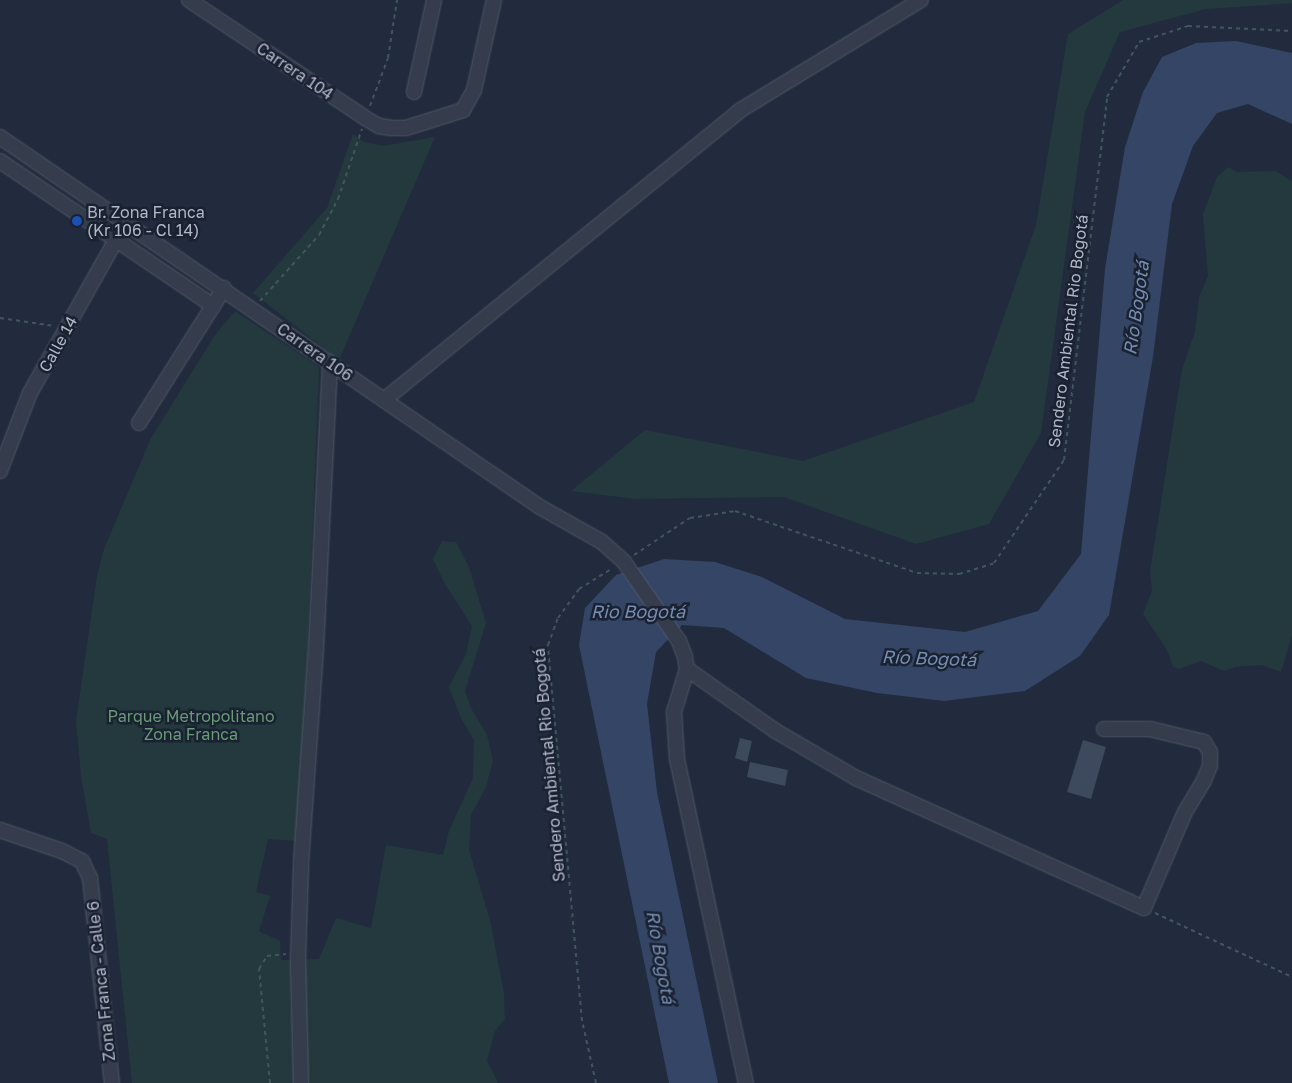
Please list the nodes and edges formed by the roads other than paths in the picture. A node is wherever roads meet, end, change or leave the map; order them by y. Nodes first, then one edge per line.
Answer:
1 (189, 0) edge
2 (434, 0) edge
3 (494, 0) edge
4 (921, 0) edge
5 (414, 92) dead end
6 (0, 137) edge
7 (0, 161) edge
8 (126, 222) junction
9 (116, 240) junction
10 (224, 288) junction
11 (213, 306) junction
12 (330, 362) junction
13 (384, 400) junction
14 (138, 424) dead end
15 (0, 471) edge
16 (687, 670) junction
17 (1104, 729) dead end
18 (0, 830) edge
19 (112, 1083) edge
20 (301, 1083) edge
21 (746, 1083) edge

1 - 3 street, Carrera 104
2 - 5 street
4 - 13 street
6 - 8 street, Carrera 106
7 - 9 street
8 - 9 street, Calle 14
8 - 10 street, Carrera 106
9 - 11 street
9 - 15 street, Calle 14
10 - 11 street
10 - 12 street, Carrera 106
11 - 14 street
12 - 13 street, Carrera 106
12 - 20 street
13 - 16 street, Carrera 106
16 - 17 street
16 - 21 street
18 - 19 street, Zona Franca - Calle 6

